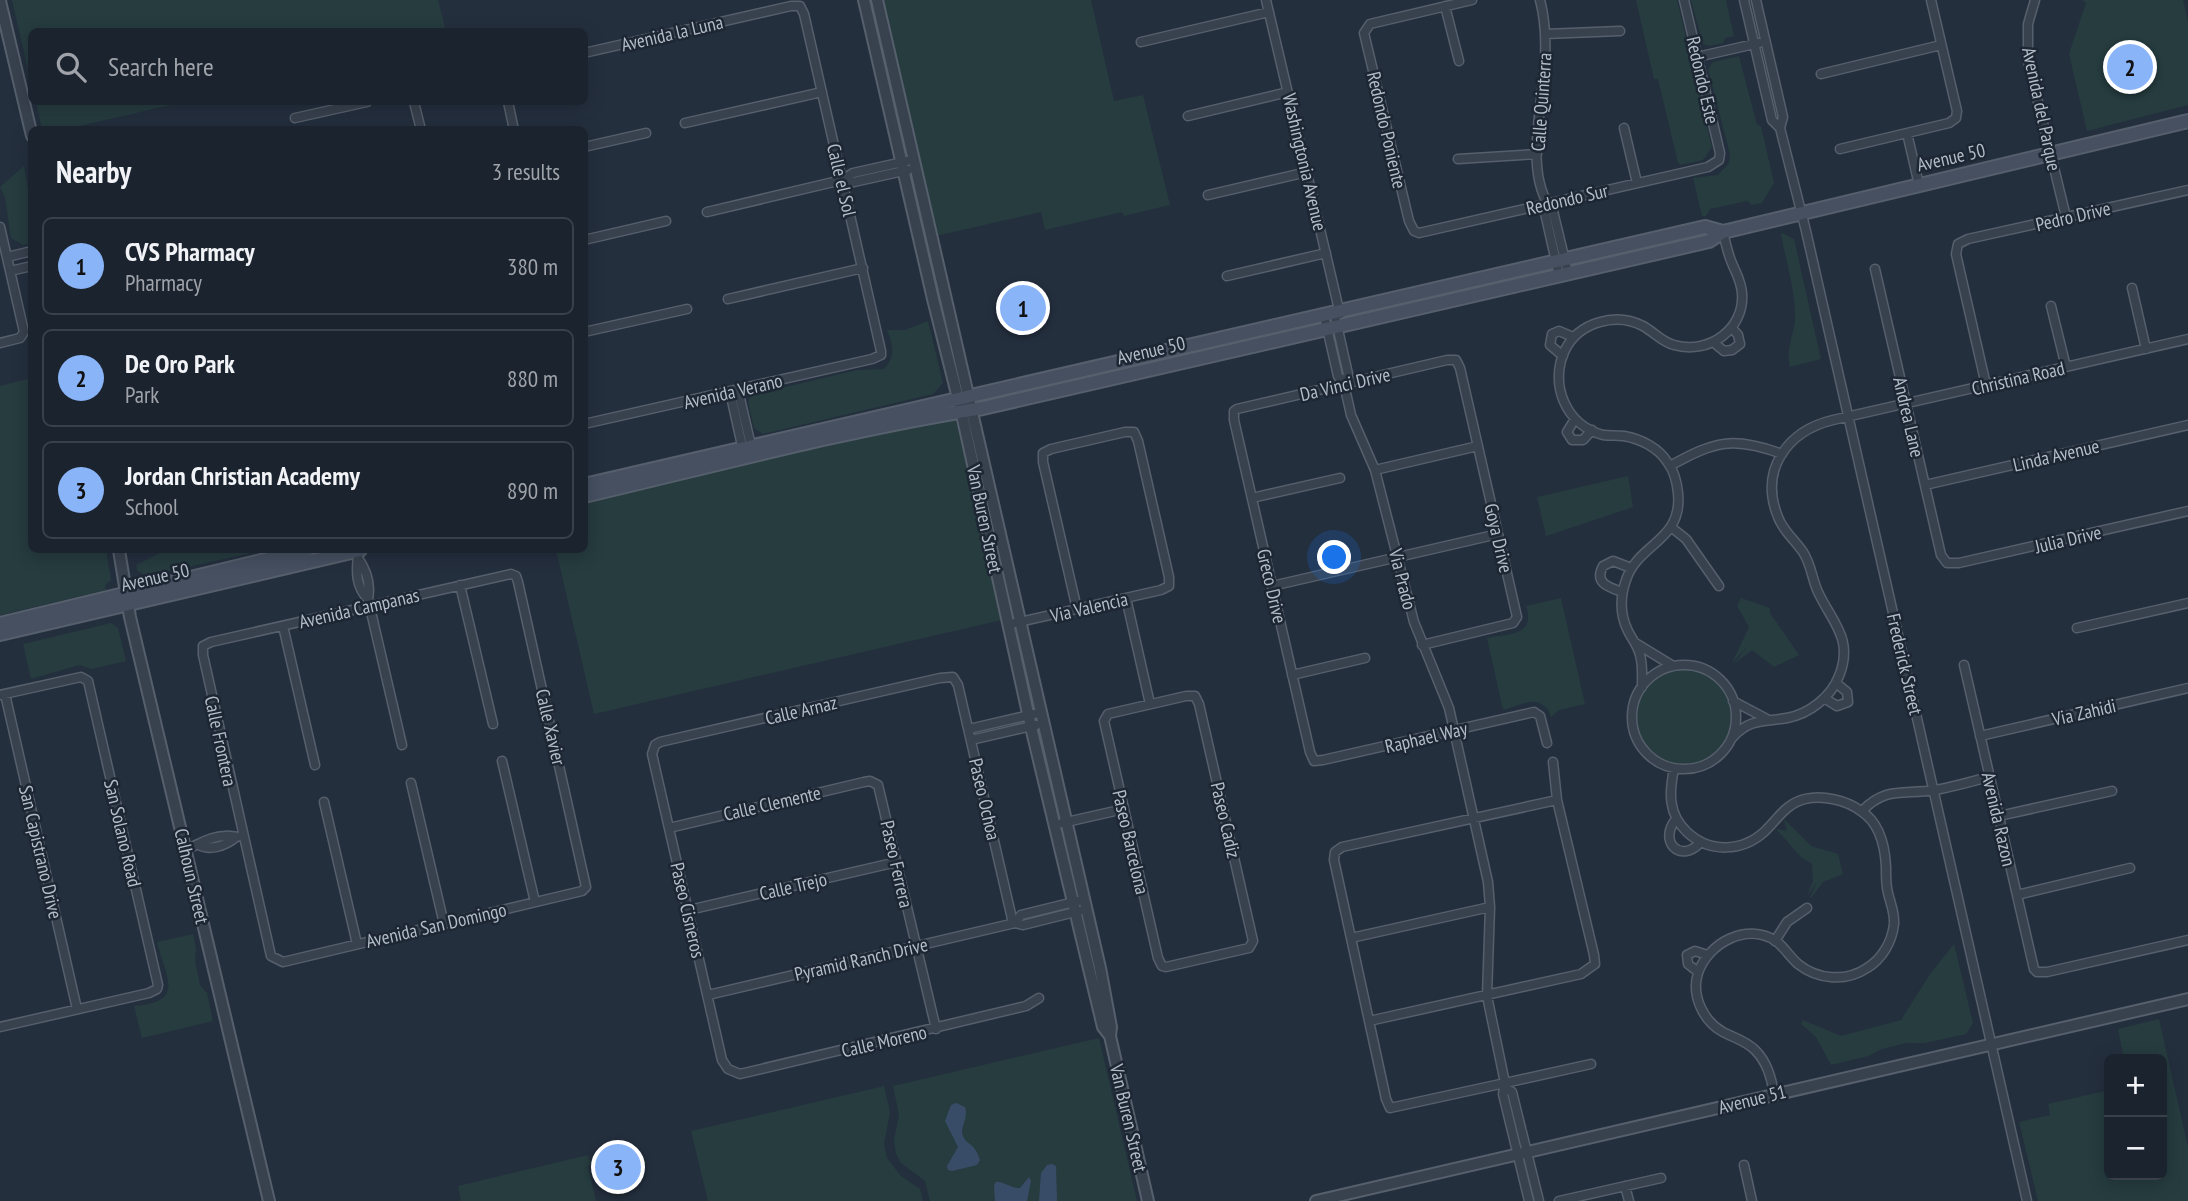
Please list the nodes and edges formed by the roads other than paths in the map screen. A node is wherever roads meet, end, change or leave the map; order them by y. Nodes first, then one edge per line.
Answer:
1 (864, 0) edge
2 (877, 0) edge
3 (1266, 0) edge
4 (1472, 0) edge
5 (1541, 0) edge
6 (1684, 0) edge
7 (1744, 0) edge
8 (1756, 0) edge
9 (1931, 0) edge
10 (2035, 0) edge
11 (0, 1) edge
12 (800, 6) joint
13 (1445, 6) junction
14 (1269, 12) junction
15 (1620, 31) dead end
16 (1545, 34) junction
17 (1766, 41) junction
18 (1141, 42) dead end
19 (1755, 44) junction
20 (1941, 45) junction
21 (588, 52) edge
22 (1697, 57) junction
23 (1459, 61) dead end
24 (1821, 75) dead end
25 (822, 92) junction
26 (1288, 92) junction
27 (354, 105) edge
28 (415, 105) edge
29 (509, 105) edge
30 (1188, 116) dead end
31 (295, 118) dead end
32 (2188, 121) edge
33 (685, 123) dead end
34 (30, 126) edge
35 (420, 126) edge
36 (513, 126) edge
37 (1624, 128) dead end
38 (1780, 128) junction
39 (646, 133) dead end
40 (1907, 133) junction
41 (588, 146) edge
42 (1840, 149) dead end
43 (2051, 153) junction
44 (1537, 154) junction
45 (1458, 159) dead end
46 (1718, 160) joint
47 (908, 165) junction
48 (1307, 172) junction
49 (842, 180) junction
50 (1637, 183) junction
51 (1919, 185) junction
52 (2188, 190) edge
53 (1208, 194) dead end
54 (1547, 203) junction
55 (707, 212) dead end
56 (1801, 213) junction
57 (2066, 217) junction
58 (666, 221) dead end
59 (0, 227) edge
60 (1414, 231) joint
61 (1723, 232) junction
62 (588, 239) edge
63 (28, 252) edge
64 (1326, 253) junction
65 (7, 257) junction
66 (1560, 261) junction
67 (28, 267) edge
68 (863, 268) junction
69 (1875, 269) dead end
70 (10, 271) junction
71 (1563, 274) junction
72 (1227, 275) dead end
73 (2132, 288) dead end
74 (728, 299) dead end
75 (2051, 306) dead end
76 (687, 309) dead end
77 (1332, 313) junction
78 (1336, 327) junction
79 (1732, 328) junction
80 (588, 331) edge
81 (1573, 337) junction
82 (2188, 339) edge
83 (1713, 342) junction
84 (0, 343) edge
85 (2147, 349) junction
86 (881, 355) joint
87 (1563, 356) junction
88 (1200, 358) junction
89 (1456, 360) joint
90 (1106, 365) junction
91 (2066, 367) junction
92 (1344, 384) junction
93 (1986, 385) junction
94 (734, 391) junction
95 (1029, 398) junction
96 (964, 404) junction
97 (1905, 404) junction
98 (1234, 411) joint
99 (1849, 416) junction
100 (1575, 419) junction
101 (588, 423) edge
102 (2188, 425) edge
103 (1592, 430) junction
104 (1478, 446) junction
105 (748, 452) junction
106 (1782, 454) junction
107 (1670, 466) junction
108 (1375, 470) junction
109 (1340, 478) dead end
110 (588, 484) edge
111 (1925, 485) junction
112 (588, 495) edge
113 (1252, 498) junction
114 (2188, 511) edge
115 (1671, 527) junction
116 (1498, 534) junction
117 (120, 553) edge
118 (296, 553) edge
119 (354, 553) edge
120 (359, 553) edge
121 (1398, 557) junction
122 (1947, 563) joint
123 (1631, 568) junction
124 (516, 576) joint
125 (460, 585) junction
126 (1272, 586) junction
127 (1718, 586) dead end
128 (1622, 592) junction
129 (127, 598) junction
130 (1126, 598) junction
131 (369, 603) junction
132 (2188, 603) edge
133 (1077, 609) junction
134 (1020, 622) junction
135 (0, 624) edge
136 (1007, 625) junction
137 (283, 626) junction
138 (2077, 628) dead end
139 (0, 634) edge
140 (1636, 643) junction
141 (1422, 645) junction
142 (203, 646) joint
143 (1365, 658) dead end
144 (1964, 665) dead end
145 (1673, 666) junction
146 (1293, 675) junction
147 (953, 677) joint
148 (1836, 683) junction
149 (1642, 687) junction
150 (2188, 688) edge
151 (3, 695) edge
152 (1824, 698) junction
153 (1733, 701) junction
154 (1150, 704) junction
155 (1042, 718) junction
156 (1767, 719) junction
157 (1029, 721) junction
158 (493, 724) dead end
159 (968, 729) junction
160 (1454, 730) junction
161 (1980, 736) junction
162 (1733, 737) junction
163 (971, 740) junction
164 (1546, 743) dead end
165 (402, 744) dead end
166 (653, 749) joint
167 (502, 761) dead end
168 (1314, 761) joint
169 (1553, 762) dead end
170 (315, 765) dead end
171 (1674, 769) junction
172 (1990, 777) junction
173 (875, 782) joint
174 (411, 783) dead end
175 (1934, 790) junction
176 (2112, 791) dead end
177 (1557, 800) junction
178 (324, 802) dead end
179 (1124, 809) junction
180 (1862, 811) junction
181 (1999, 816) junction
182 (1474, 819) junction
183 (1676, 819) junction
184 (1066, 822) junction
185 (1054, 825) junction
186 (669, 828) junction
187 (238, 837) junction
188 (1700, 842) junction
189 (186, 849) junction
190 (897, 862) junction
191 (2130, 868) dead end
192 (586, 879) joint
193 (2017, 895) junction
194 (535, 902) junction
195 (1085, 905) junction
196 (1073, 907) junction
197 (1490, 907) junction
198 (1807, 908) dead end
199 (689, 910) junction
200 (1014, 923) junction
201 (444, 924) junction
202 (1351, 938) junction
203 (2188, 940) edge
204 (1775, 941) junction
205 (356, 944) junction
206 (916, 946) junction
207 (1707, 955) junction
208 (277, 961) joint
209 (1162, 966) joint
210 (1698, 972) junction
211 (708, 995) junction
212 (1488, 996) junction
213 (1039, 998) dead end
214 (2188, 999) edge
215 (77, 1009) junction
216 (1369, 1021) junction
217 (0, 1027) edge
218 (936, 1029) junction
219 (1110, 1036) junction
220 (1993, 1043) junction
221 (1591, 1064) dead end
222 (728, 1069) joint
223 (1505, 1086) junction
224 (1774, 1093) junction
225 (1523, 1154) junction
226 (1744, 1165) dead end
227 (1661, 1178) dead end
228 (1625, 1186) junction
229 (269, 1201) edge
230 (1148, 1201) edge
231 (1316, 1201) edge
232 (1529, 1201) edge
233 (1539, 1201) edge
234 (1559, 1201) edge
235 (1629, 1201) edge
236 (1752, 1201) edge
237 (2027, 1201) edge

1 - 47 street, Van Buren Street
2 - 47 street, Van Buren Street
3 - 14 street, Washingtonia Avenue
4 - 13 street
5 - 16 street, Calle Quinterra
6 - 22 street, Redondo Este
7 - 19 street, Frederick Street
8 - 17 street, Frederick Street
9 - 20 street
10 - 43 street, Avenida del Parque
11 - 34 street
12 - 21 street, Avenida la Luna
12 - 25 street, Calle el Sol
13 - 23 street
13 - 60 street, Redondo Poniente
14 - 18 street
14 - 26 street, Washingtonia Avenue
15 - 16 street
16 - 44 street, Calle Quinterra
17 - 19 street
17 - 38 street, Frederick Street
19 - 22 street
19 - 38 street, Frederick Street
20 - 24 street
20 - 40 street
22 - 46 street, Redondo Este
25 - 33 street
25 - 49 street, Calle el Sol
26 - 30 street
26 - 48 street, Washingtonia Avenue
27 - 31 street
28 - 35 street
29 - 36 street
32 - 43 main road, Avenue 50
37 - 50 street
38 - 56 street, Frederick Street
39 - 41 street
40 - 42 street
40 - 51 street
43 - 51 main road, Avenue 50
43 - 57 street, Avenida del Parque
44 - 45 street
44 - 54 street, Calle Quinterra
46 - 50 street, Redondo Sur
47 - 49 street
47 - 96 street, Van Buren Street
48 - 53 street
48 - 64 street, Washingtonia Avenue
49 - 55 street
49 - 68 street, Calle el Sol
50 - 54 street, Redondo Sur
51 - 56 main road, Avenue 50
52 - 57 street, Pedro Drive
54 - 60 street, Redondo Sur
54 - 66 street, Calle Quinterra
56 - 61 main road, Avenue 50
56 - 99 street, Frederick Street
57 - 93 street, Pedro Drive
58 - 62 street
59 - 65 street
61 - 66 main road, Avenue 50
61 - 71 main road, Avenue 50
61 - 79 street
63 - 65 street
64 - 72 street
64 - 77 street, Washingtonia Avenue
65 - 70 street
66 - 71 street, Calle Quinterra
66 - 77 main road, Avenue 50
67 - 70 street
68 - 74 street
68 - 86 street, Calle el Sol
69 - 97 street, Andrea Lane
70 - 84 street
71 - 78 main road, Avenue 50
73 - 85 street
75 - 91 street
76 - 80 street
77 - 78 street, Washingtonia Avenue
77 - 78 street, Via Prado
77 - 90 main road, Avenue 50
78 - 88 main road, Avenue 50
78 - 92 street, Via Prado
79 - 83 street
79 - 83 street
81 - 83 street
81 - 87 street
81 - 87 street
82 - 85 street, Christina Road
85 - 91 street, Christina Road
86 - 94 street, Avenida Verano
87 - 100 street
88 - 90 main road
88 - 95 main road, Avenue 50
89 - 92 street, Da Vinci Drive
89 - 104 street, Goya Drive
90 - 95 main road
90 - 96 main road, Avenue 50
91 - 93 street, Christina Road
92 - 98 street, Da Vinci Drive
92 - 108 street, Via Prado
93 - 97 street, Christina Road
94 - 101 street, Avenida Verano
94 - 105 street
95 - 96 main road, Avenue 50
96 - 105 main road, Avenue 50
96 - 134 street, Van Buren Street
96 - 136 street, Van Buren Street
97 - 99 street, Christina Road
97 - 111 street, Andrea Lane
98 - 113 street, Greco Drive
99 - 106 street, Christina Road
99 - 175 street, Frederick Street
100 - 103 street
100 - 103 street
102 - 111 street, Linda Avenue
103 - 107 street
104 - 108 street
104 - 116 street, Goya Drive
105 - 110 main road, Avenue 50
105 - 112 main road, Avenue 50
106 - 107 street
106 - 148 street
107 - 115 street
108 - 121 street, Via Prado
109 - 113 street
111 - 122 street, Andrea Lane
113 - 126 street, Greco Drive
114 - 122 street, Julia Drive
115 - 123 street
115 - 127 street
116 - 121 street
116 - 141 street, Goya Drive
117 - 129 street, Calhoun Street
118 - 129 main road, Avenue 50
119 - 129 main road, Avenue 50
120 - 131 street
121 - 126 street
121 - 141 street, Via Prado
123 - 128 street
123 - 128 street
124 - 125 street, Avenida Campanas
124 - 192 street, Calle Xavier
125 - 131 street, Avenida Campanas
125 - 158 street
126 - 146 street, Greco Drive
128 - 140 street
129 - 135 main road, Avenue 50
129 - 139 main road, Avenue 50
129 - 189 street, Calhoun Street
130 - 133 street, Via Valencia
130 - 133 street, Via Valencia
130 - 154 street
131 - 137 street, Avenida Campanas
131 - 165 street
132 - 138 street
133 - 134 street, Via Valencia
134 - 136 street, Via Valencia
134 - 155 street, Van Buren Street
136 - 157 street, Van Buren Street
137 - 142 street, Avenida Campanas
137 - 170 street
140 - 145 street
140 - 149 street
141 - 160 street, Via Prado
142 - 187 street, Calle Frontera
143 - 146 street
144 - 161 street, Avenida Razon
145 - 149 street
145 - 153 street
146 - 168 street, Greco Drive
147 - 159 street, Paseo Ochoa
147 - 166 street, Calle Arnaz
148 - 152 street
148 - 152 street
149 - 171 street
150 - 161 street, Via Zahidi
151 - 215 street, San Capistrano Drive
151 - 215 street, San Solano Road
152 - 156 street
153 - 156 street
153 - 162 street
154 - 179 street, Paseo Barcelona
154 - 209 street, Paseo Cadiz
155 - 157 street
155 - 184 street, Van Buren Street
156 - 162 street
157 - 159 street
157 - 163 street
157 - 185 street, Van Buren Street
159 - 163 street, Paseo Ochoa
160 - 164 street, Raphael Way
160 - 168 street, Raphael Way
160 - 182 street, Via Prado
161 - 172 street, Avenida Razon
162 - 171 street
163 - 200 street, Paseo Ochoa
166 - 186 street, Paseo Cisneros
167 - 194 street
169 - 177 street
171 - 183 street
172 - 175 street
172 - 181 street, Avenida Razon
173 - 186 street, Calle Clemente
173 - 190 street, Paseo Ferrera
174 - 201 street
175 - 180 street
175 - 220 street, Frederick Street
176 - 181 street
177 - 182 street
177 - 212 street
178 - 205 street
179 - 184 street
179 - 209 street, Paseo Barcelona
180 - 188 street
180 - 204 street
181 - 193 street, Avenida Razon
182 - 197 street, Via Prado
182 - 202 street
183 - 188 street
183 - 188 street
184 - 185 street
184 - 195 street, Van Buren Street
185 - 196 street, Van Buren Street
186 - 199 street, Paseo Cisneros
187 - 189 street
187 - 208 street, Calle Frontera
189 - 229 street, Calhoun Street
190 - 199 street, Calle Trejo
190 - 206 street, Paseo Ferrera
191 - 193 street
192 - 194 street, Avenida San Domingo
193 - 203 street, Avenida Razon
194 - 201 street, Avenida San Domingo
195 - 196 street, Pyramid Ranch Drive
195 - 219 street, Van Buren Street
196 - 200 street, Pyramid Ranch Drive
196 - 219 street, Van Buren Street
197 - 202 street
197 - 212 street, Via Prado
198 - 204 street
199 - 211 street, Paseo Cisneros
200 - 206 street, Pyramid Ranch Drive
201 - 205 street, Avenida San Domingo
202 - 216 street
204 - 207 street
205 - 208 street, Avenida San Domingo
206 - 211 street, Pyramid Ranch Drive
206 - 218 street, Paseo Ferrera
207 - 210 street
207 - 210 street
210 - 224 street
211 - 222 street, Paseo Cisneros
212 - 216 street
212 - 223 street, Via Prado
213 - 218 street, Calle Moreno
214 - 220 street, Avenue 51
215 - 217 street
216 - 223 street
218 - 222 street, Calle Moreno
219 - 230 street, Van Buren Street
220 - 224 street, Avenue 51
220 - 237 street, Frederick Street
221 - 223 street
223 - 225 street, Via Prado
224 - 225 street, Avenue 51
225 - 231 street, Avenue 51
225 - 232 street
225 - 233 street
226 - 236 street
227 - 228 street
228 - 234 street
228 - 235 street

